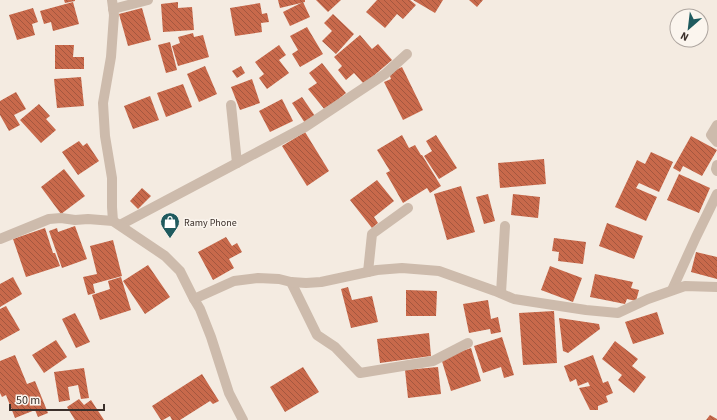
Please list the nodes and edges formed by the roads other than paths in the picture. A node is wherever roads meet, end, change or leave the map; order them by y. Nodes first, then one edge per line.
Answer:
1 (148, 0) edge
2 (113, 4) edge
3 (407, 54) dead end
4 (231, 105) dead end
5 (717, 125) edge
6 (717, 142) edge
7 (237, 163) junction
8 (717, 165) edge
9 (717, 171) edge
10 (717, 194) edge
11 (408, 208) dead end
12 (117, 223) junction
13 (505, 226) dead end
14 (0, 239) edge
15 (368, 272) junction
16 (291, 282) junction
17 (717, 287) edge
18 (672, 290) junction
19 (501, 293) junction
20 (194, 299) junction
21 (468, 343) dead end
22 (243, 420) edge

1 - 2 street
2 - 12 street
3 - 7 street
4 - 7 street
5 - 6 street
7 - 12 street
8 - 9 street
10 - 18 street
11 - 15 street
12 - 14 street
12 - 20 street
13 - 19 street
15 - 16 street
15 - 19 street
16 - 20 street
16 - 21 street
17 - 18 street
18 - 19 street
20 - 22 street

